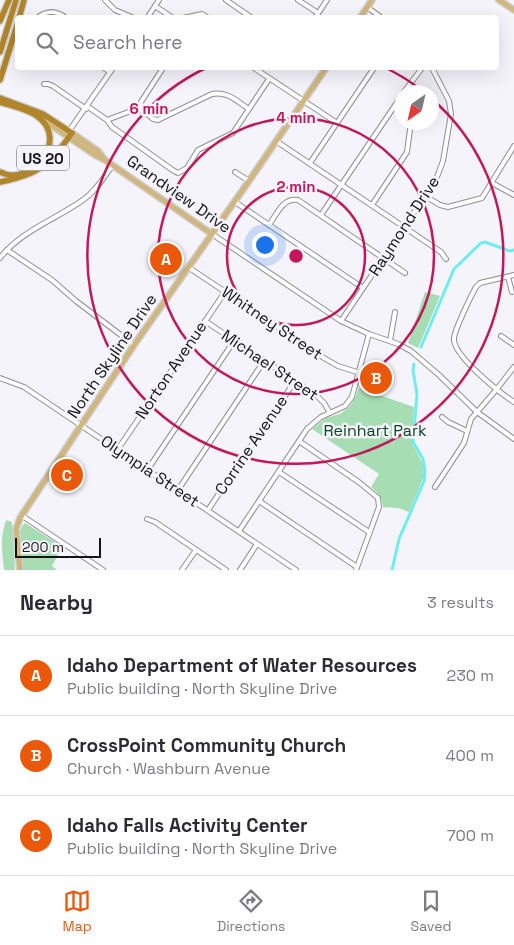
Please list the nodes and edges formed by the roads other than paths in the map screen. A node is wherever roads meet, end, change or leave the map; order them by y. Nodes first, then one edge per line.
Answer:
1 (9, 0) edge
2 (16, 0) edge
3 (24, 0) edge
4 (104, 0) edge
5 (159, 0) edge
6 (226, 0) edge
7 (298, 0) edge
8 (327, 0) edge
9 (372, 0) edge
10 (499, 0) edge
11 (155, 6) junction
12 (367, 7) junction
13 (514, 10) edge
14 (318, 13) joint
15 (20, 15) edge
16 (42, 15) edge
17 (62, 15) edge
18 (127, 15) edge
19 (149, 15) edge
20 (168, 15) edge
21 (248, 15) edge
22 (362, 15) edge
23 (378, 15) edge
24 (0, 22) edge
25 (15, 32) edge
26 (0, 52) edge
27 (107, 70) edge
28 (162, 70) edge
29 (257, 70) edge
30 (325, 70) edge
31 (373, 70) edge
32 (420, 70) edge
33 (433, 70) edge
34 (110, 72) joint
35 (269, 78) junction
36 (0, 80) edge
37 (44, 84) dead end
38 (409, 85) edge
39 (3, 101) edge
40 (303, 101) junction
41 (394, 107) edge
42 (86, 108) junction
43 (139, 108) junction
44 (249, 109) junction
45 (36, 115) junction
46 (107, 120) junction
47 (337, 123) junction
48 (410, 130) edge
49 (69, 134) junction
50 (276, 141) junction
51 (514, 146) edge
52 (310, 163) junction
53 (113, 165) junction
54 (0, 172) edge
55 (235, 172) dead end
56 (25, 173) junction
57 (249, 181) junction
58 (0, 182) edge
59 (492, 183) junction
60 (342, 184) junction
61 (514, 195) edge
62 (425, 196) junction
63 (235, 202) junction
64 (372, 205) junction
65 (321, 215) junction
66 (269, 224) junction
67 (404, 227) junction
68 (212, 234) junction
69 (7, 250) junction
70 (0, 258) edge
71 (384, 258) junction
72 (446, 258) dead end
73 (188, 267) junction
74 (405, 273) dead end
75 (514, 275) edge
76 (508, 277) junction
77 (363, 288) junction
78 (225, 292) junction
79 (512, 292) dead end
80 (394, 312) dead end
81 (205, 321) junction
82 (341, 321) junction
83 (369, 334) junction
84 (501, 336) dead end
85 (234, 341) junction
86 (390, 341) junction
87 (514, 345) edge
88 (134, 346) junction
89 (264, 361) junction
90 (514, 367) edge
91 (360, 373) junction
92 (0, 378) edge
93 (295, 381) junction
94 (496, 390) junction
95 (514, 402) edge
96 (477, 412) junction
97 (330, 413) junction
98 (442, 417) dead end
99 (81, 425) junction
100 (467, 431) junction
101 (514, 439) edge
102 (299, 441) junction
103 (118, 449) junction
104 (148, 469) junction
105 (279, 472) junction
106 (435, 488) dead end
107 (178, 490) junction
108 (259, 501) junction
109 (208, 510) junction
110 (21, 515) junction
111 (147, 519) dead end
112 (239, 531) junction
113 (369, 532) junction
114 (257, 544) junction
115 (196, 550) junction
116 (356, 569) edge
117 (20, 570) edge
118 (103, 570) edge
119 (182, 570) edge
120 (226, 570) edge
121 (240, 570) edge
122 (296, 570) edge

1 - 24 highway
2 - 26 highway
3 - 15 highway
4 - 18 street
5 - 11 street
6 - 21 street
7 - 14 street
8 - 14 street
9 - 12 main road
10 - 13 main road
11 - 19 street
11 - 20 street
12 - 22 main road
12 - 23 street
16 - 17 street
25 - 36 highway
27 - 34 street
28 - 43 street
29 - 35 street
30 - 40 main road, North Skyline Drive
31 - 47 street
32 - 38 street
33 - 62 street, Raymond Drive
34 - 42 street
35 - 40 street
35 - 44 street
37 - 42 street
39 - 45 highway, Grandview Drive
39 - 49 highway, Grandview Drive
40 - 47 street
40 - 50 main road, North Skyline Drive
41 - 60 street
42 - 46 street
42 - 49 street
43 - 44 street
43 - 46 street
44 - 46 street
45 - 49 main road, Grandview Drive
45 - 56 highway, US 20
47 - 52 street
48 - 64 street
49 - 53 main road, Grandview Drive
49 - 56 highway
49 - 58 highway
50 - 52 street
50 - 57 main road, North Skyline Drive
51 - 59 street
52 - 60 street
53 - 68 main road, Grandview Drive
53 - 69 street
54 - 56 highway, US 20
55 - 57 street
57 - 63 main road, North Skyline Drive
59 - 61 street
59 - 62 street
60 - 64 street
60 - 65 street
62 - 67 street, Raymond Drive
63 - 66 street
63 - 68 main road, North Skyline Drive
64 - 67 street
65 - 66 street
65 - 71 street
66 - 77 street
67 - 71 street, Raymond Drive
67 - 72 street
68 - 73 main road, North Skyline Drive
68 - 82 street, Grandview Drive
69 - 70 street
69 - 88 street
71 - 74 street
71 - 77 street, Raymond Drive
73 - 78 street, Whitney Street
73 - 88 main road, North Skyline Drive
75 - 76 street
76 - 79 street
76 - 94 street
77 - 82 street, Raymond Drive
78 - 81 street, Norton Avenue
78 - 91 street, Whitney Street
80 - 86 street
81 - 85 street, Michael Street
81 - 103 street, Norton Avenue
82 - 83 street, Grandview Drive
83 - 86 street, Grandview Drive
83 - 91 street
84 - 87 street
85 - 89 street, Michael Street
85 - 104 street
86 - 96 street, Grandview Drive
88 - 99 main road, North Skyline Drive
89 - 93 street, Michael Street
89 - 107 street
90 - 94 street
91 - 97 street
92 - 99 street, Olympia Street
93 - 97 street, Michael Street
93 - 109 street, Corrine Avenue
94 - 95 street
94 - 96 street
96 - 100 street
96 - 101 street, Grandview Drive
97 - 102 street
98 - 100 street
99 - 103 street, Olympia Street
99 - 110 main road, North Skyline Drive
100 - 106 street
102 - 105 street
102 - 113 street
103 - 104 street, Olympia Street
104 - 107 street, Olympia Street
105 - 108 street
105 - 113 street
107 - 109 street, Olympia Street
108 - 112 street
108 - 116 street
109 - 112 street, Olympia Street
110 - 117 main road, North Skyline Drive
110 - 118 street
111 - 115 street
112 - 114 street, Olympia Street
113 - 116 street
114 - 121 street
114 - 122 street, Olympia Street
115 - 119 street
115 - 120 street

